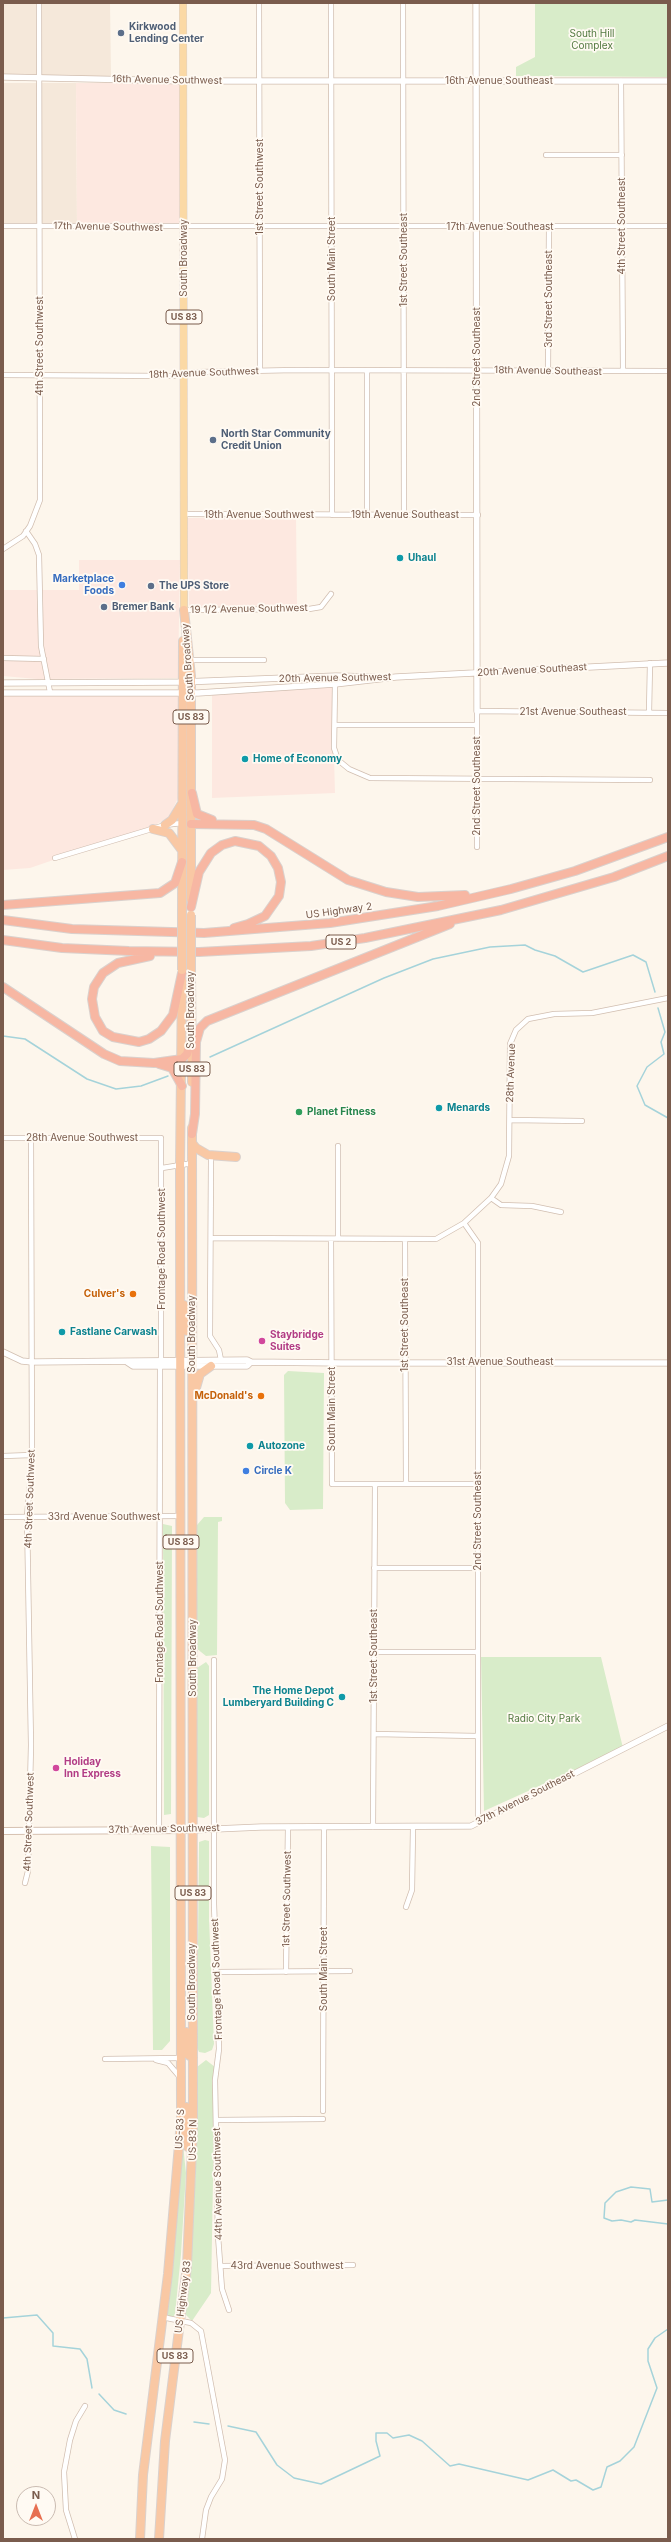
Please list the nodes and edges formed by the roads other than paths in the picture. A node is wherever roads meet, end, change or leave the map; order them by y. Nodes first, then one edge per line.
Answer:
1 (39, 3) edge
2 (183, 3) edge
3 (258, 3) edge
4 (331, 3) edge
5 (403, 3) edge
6 (476, 3) edge
7 (3, 77) edge
8 (40, 77) junction
9 (259, 80) junction
10 (184, 81) junction
11 (331, 81) junction
12 (403, 81) junction
13 (476, 81) junction
14 (622, 81) junction
15 (668, 81) edge
16 (622, 154) junction
17 (546, 155) dead end
18 (332, 225) junction
19 (3, 226) edge
20 (40, 226) junction
21 (260, 226) junction
22 (404, 226) junction
23 (623, 226) junction
24 (668, 226) edge
25 (476, 227) junction
26 (184, 228) junction
27 (549, 228) junction
28 (332, 370) junction
29 (477, 370) junction
30 (548, 370) junction
31 (623, 370) junction
32 (260, 371) junction
33 (367, 371) junction
34 (404, 371) junction
35 (668, 371) edge
36 (3, 375) edge
37 (40, 375) junction
38 (184, 375) junction
39 (185, 514) junction
40 (332, 515) junction
41 (478, 515) junction
42 (368, 516) junction
43 (404, 516) junction
44 (26, 531) junction
45 (3, 549) edge
46 (331, 594) dead end
47 (184, 610) junction
48 (3, 658) edge
49 (44, 659) junction
50 (189, 660) junction
51 (264, 660) dead end
52 (650, 663) junction
53 (668, 663) edge
54 (478, 672) junction
55 (396, 677) junction
56 (47, 682) junction
57 (187, 682) junction
58 (3, 683) edge
59 (335, 684) junction
60 (3, 692) edge
61 (50, 692) junction
62 (187, 693) junction
63 (477, 711) junction
64 (649, 713) junction
65 (668, 713) edge
66 (334, 725) junction
67 (477, 725) junction
68 (478, 778) junction
69 (650, 780) dead end
70 (192, 793) junction
71 (183, 800) junction
72 (182, 823) junction
73 (222, 823) junction
74 (191, 824) junction
75 (165, 825) junction
76 (153, 829) junction
77 (668, 837) edge
78 (477, 847) dead end
79 (182, 852) junction
80 (668, 856) edge
81 (55, 858) dead end
82 (182, 862) junction
83 (511, 889) junction
84 (3, 905) edge
85 (191, 911) junction
86 (459, 919) junction
87 (3, 920) edge
88 (204, 933) junction
89 (3, 940) edge
90 (175, 952) junction
91 (182, 971) junction
92 (3, 987) edge
93 (668, 998) edge
94 (191, 1039) junction
95 (182, 1059) junction
96 (154, 1062) junction
97 (182, 1086) junction
98 (510, 1120) junction
99 (582, 1121) dead end
100 (3, 1138) edge
101 (31, 1138) junction
102 (161, 1138) joint
103 (192, 1139) junction
104 (338, 1146) dead end
105 (236, 1156) dead end
106 (211, 1160) dead end
107 (193, 1163) junction
108 (180, 1164) junction
109 (162, 1168) junction
110 (491, 1198) junction
111 (561, 1212) dead end
112 (464, 1223) junction
113 (211, 1238) junction
114 (332, 1239) junction
115 (338, 1239) junction
116 (405, 1239) junction
117 (3, 1352) edge
118 (161, 1360) junction
119 (221, 1360) junction
120 (32, 1362) junction
121 (127, 1362) junction
122 (251, 1362) junction
123 (186, 1363) junction
124 (331, 1363) junction
125 (406, 1363) junction
126 (478, 1363) junction
127 (668, 1363) edge
128 (160, 1366) junction
129 (211, 1366) junction
130 (181, 1409) junction
131 (192, 1412) junction
132 (3, 1456) edge
133 (32, 1456) junction
134 (192, 1458) junction
135 (375, 1484) junction
136 (406, 1484) junction
137 (478, 1484) junction
138 (193, 1512) junction
139 (27, 1516) junction
140 (180, 1516) junction
141 (3, 1517) edge
142 (160, 1517) junction
143 (374, 1568) junction
144 (478, 1568) junction
145 (181, 1569) junction
146 (192, 1605) junction
147 (374, 1652) junction
148 (478, 1652) junction
149 (193, 1659) junction
150 (214, 1660) dead end
151 (668, 1726) edge
152 (374, 1734) junction
153 (478, 1736) junction
154 (478, 1823) junction
155 (288, 1827) junction
156 (324, 1827) junction
157 (373, 1827) junction
158 (413, 1828) junction
159 (214, 1829) junction
160 (159, 1830) junction
161 (180, 1830) junction
162 (193, 1830) junction
163 (3, 1831) edge
164 (29, 1831) junction
165 (25, 1883) dead end
166 (406, 1906) dead end
167 (350, 1971) dead end
168 (217, 1972) junction
169 (286, 1972) junction
170 (324, 1972) junction
171 (181, 1989) junction
172 (146, 2058) junction
173 (181, 2058) junction
174 (193, 2058) junction
175 (218, 2058) joint
176 (105, 2059) dead end
177 (181, 2080) junction
178 (323, 2111) dead end
179 (323, 2119) dead end
180 (217, 2120) junction
181 (192, 2174) junction
182 (176, 2199) joint
183 (353, 2265) dead end
184 (221, 2266) junction
185 (229, 2310) dead end
186 (162, 2318) junction
187 (180, 2321) junction
188 (85, 2406) dead end
189 (75, 2539) edge
190 (140, 2539) edge
191 (159, 2539) edge
192 (202, 2539) edge

1 - 8 street, 4th Street Southwest
2 - 10 main road, South Broadway / US 83
3 - 9 street, 1st Street Southwest
4 - 11 street, South Main Street
5 - 12 street, 1st Street Southeast
6 - 13 street, 2nd Street Southeast
7 - 8 street, 16th Avenue Southwest
8 - 10 street, 16th Avenue Southwest
8 - 20 street, 4th Street Southwest
9 - 10 street, 16th Avenue Southwest
9 - 11 street, 16th Avenue Southwest
9 - 21 street, 1st Street Southwest
10 - 26 main road, South Broadway / US 83
11 - 12 street, 16th Avenue Southeast
11 - 18 street, South Main Street
12 - 13 street, 16th Avenue Southeast
12 - 22 street, 1st Street Southeast
13 - 14 street, 16th Avenue Southeast
13 - 25 street, 2nd Street Southeast
14 - 15 street, 16th Avenue Southeast
14 - 16 street, 4th Street Southeast
16 - 17 street
16 - 23 street, 4th Street Southeast
18 - 21 street, 17th Avenue Southwest
18 - 22 street, 17th Avenue Southeast
18 - 28 street, South Main Street
19 - 20 street, 17th Avenue Southwest
20 - 26 street, 17th Avenue Southwest
20 - 37 street, 4th Street Southwest
21 - 26 street, 17th Avenue Southwest
21 - 32 street, 1st Street Southwest
22 - 25 street, 17th Avenue Southeast
22 - 34 street, 1st Street Southeast
23 - 24 street, 17th Avenue Southeast
23 - 27 street, 17th Avenue Southeast
23 - 31 street, 4th Street Southeast
25 - 27 street, 17th Avenue Southeast
25 - 29 street, 2nd Street Southeast
26 - 38 main road, South Broadway / US 83
27 - 30 street, 3rd Street Southeast
28 - 32 street, 18th Avenue Southwest
28 - 33 street, 18th Avenue Southeast
28 - 40 street, South Main Street
29 - 30 street, 18th Avenue Southeast
29 - 34 street, 18th Avenue Southeast
29 - 41 street, 2nd Street Southeast
30 - 31 street, 18th Avenue Southeast
31 - 35 street, 18th Avenue Southeast
32 - 38 street, 18th Avenue Southwest
33 - 34 street, 18th Avenue Southeast
33 - 42 street
34 - 43 street, 1st Street Southeast
36 - 37 street, 18th Avenue Southwest
37 - 38 street, 18th Avenue Southwest
37 - 44 street, 4th Street Southwest
38 - 39 main road, South Broadway / US 83
39 - 40 street, 19th Avenue Southwest
39 - 47 main road, South Broadway / US 83
40 - 42 street, 19th Avenue Southeast
41 - 43 street, 19th Avenue Southeast
41 - 54 street, 2nd Street Southeast
42 - 43 street, 19th Avenue Southeast
44 - 45 street
44 - 49 street
46 - 47 street, 19 1/2 Avenue Southwest
47 - 50 highway, South Broadway / US 83
47 - 57 highway, South Broadway / US 83
48 - 49 street
49 - 56 street
50 - 51 street
50 - 57 highway, South Broadway / US 83
52 - 53 street, 20th Avenue Southeast
52 - 54 street, 20th Avenue Southeast
52 - 64 street
54 - 55 street, 20th Avenue Southeast
54 - 63 street, 2nd Street Southeast
55 - 57 street, 20th Avenue Southwest
55 - 59 street, 20th Avenue Southwest
56 - 57 street, 20th Avenue Southwest
56 - 58 street, 20th Avenue Southwest
56 - 61 street
57 - 62 highway, South Broadway / US 83
59 - 62 street, 20th Avenue Southwest
59 - 66 street
60 - 61 street, 20th Avenue Southwest
61 - 62 street, 20th Avenue Southwest
62 - 70 highway, South Broadway / US 83
62 - 71 highway, South Broadway / US 83
63 - 64 street, 21st Avenue Southeast
63 - 67 street, 2nd Street Southeast
64 - 65 street, 21st Avenue Southeast
66 - 67 street
66 - 68 street
67 - 68 street, 2nd Street Southeast
68 - 69 street
68 - 78 street, 2nd Street Southeast
70 - 73 highway
70 - 74 highway, South Broadway / US 83
71 - 72 highway, South Broadway / US 83
71 - 75 highway
72 - 74 highway
72 - 75 street
72 - 79 highway, South Broadway / US 83
73 - 74 highway
73 - 83 highway
74 - 85 highway, South Broadway / US 83
75 - 76 street
76 - 79 highway
76 - 81 street
77 - 83 highway, US Highway 2 / US 2
79 - 82 highway, South Broadway / US 83
80 - 86 highway, US 2
82 - 84 highway
82 - 91 highway, South Broadway / US 83, bridge
83 - 88 highway, US Highway 2 / US 2
85 - 88 highway
85 - 94 highway, South Broadway / US 83, bridge
86 - 90 highway, US 2
86 - 103 highway
87 - 88 highway, US Highway 2 / US 2
89 - 90 highway, US 2
90 - 91 highway
91 - 95 highway, South Broadway / US 83
92 - 96 highway
93 - 98 street, 28th Avenue
94 - 95 highway
94 - 103 highway, South Broadway / US 83
95 - 96 highway
95 - 97 highway, South Broadway / US 83
96 - 97 highway
97 - 108 highway, South Broadway / US 83
98 - 99 street
98 - 110 street, 28th Avenue
100 - 101 street, 28th Avenue Southwest
101 - 102 street, 28th Avenue Southwest
101 - 120 street, 4th Street Southwest
102 - 109 street, Frontage Road Southwest
103 - 105 highway
103 - 107 highway, South Broadway / US 83
104 - 115 street
106 - 113 street
107 - 108 street
107 - 123 highway, South Broadway / US 83
108 - 109 street
108 - 123 highway, South Broadway / US 83
109 - 118 street, Frontage Road Southwest
110 - 111 street
110 - 112 street, 28th Avenue
112 - 116 street, 28th Avenue
112 - 126 street, 2nd Street Southeast
113 - 114 street, 28th Avenue
113 - 119 street
114 - 115 street, 28th Avenue
114 - 124 street, South Main Street
115 - 116 street, 28th Avenue
116 - 125 street, 1st Street Southeast
117 - 120 street
118 - 121 street
118 - 123 street
119 - 122 street
119 - 123 street
120 - 121 street
120 - 133 street, 4th Street Southwest
121 - 128 street
122 - 124 street, 31st Avenue Southeast
122 - 129 street
123 - 128 street
123 - 129 street
123 - 130 highway, South Broadway / US 83
123 - 131 highway, South Broadway / US 83
123 - 134 highway
124 - 125 street, 31st Avenue Southeast
124 - 135 street, South Main Street
125 - 126 street, 31st Avenue Southeast
125 - 136 street, 1st Street Southeast
126 - 127 street, 31st Avenue Southeast
126 - 137 street, 2nd Street Southeast
128 - 142 street, Frontage Road Southwest
129 - 131 highway
130 - 138 highway
130 - 140 highway, South Broadway / US 83
131 - 134 highway, South Broadway / US 83
132 - 133 street
133 - 139 street, 4th Street Southwest
134 - 138 highway, South Broadway / US 83
135 - 136 street
135 - 143 street, 1st Street Southeast
136 - 137 street
137 - 144 street, 2nd Street Southeast
138 - 146 highway, South Broadway / US 83
139 - 141 street, 33rd Avenue Southwest
139 - 142 street, 33rd Avenue Southwest
139 - 164 street, 4th Street Southwest
140 - 142 street, 33rd Avenue Southwest
140 - 145 highway, South Broadway / US 83
140 - 146 highway
142 - 160 street, Frontage Road Southwest
143 - 144 street
143 - 147 street, 1st Street Southeast
144 - 148 street, 2nd Street Southeast
145 - 149 highway
145 - 161 highway, South Broadway / US 83
146 - 149 highway, South Broadway / US 83
147 - 148 street
147 - 152 street, 1st Street Southeast
148 - 153 street, 2nd Street Southeast
149 - 162 highway, South Broadway / US 83
150 - 159 street, Frontage Road Southwest
151 - 154 street, 37th Avenue Southeast
152 - 153 street
152 - 157 street, 1st Street Southeast
153 - 154 street, 2nd Street Southeast
154 - 158 street, 37th Avenue Southeast
155 - 156 street, 37th Avenue Southwest
155 - 159 street, 37th Avenue Southwest
155 - 169 street, 1st Street Southwest
156 - 157 street, 37th Avenue Southeast
156 - 170 street, South Main Street
157 - 158 street, 37th Avenue Southeast
158 - 166 street
159 - 162 street, 37th Avenue Southwest
159 - 168 street, Frontage Road Southwest
160 - 161 main road, 37th Avenue Southwest
160 - 164 main road, 37th Avenue Southwest
161 - 162 main road, 37th Avenue Southwest
161 - 171 highway, South Broadway / US 83
162 - 174 highway, South Broadway / US 83
163 - 164 main road, 37th Avenue Southwest
164 - 165 street, 4th Street Southwest
167 - 170 street
168 - 169 street
168 - 175 street, Frontage Road Southwest
169 - 170 street
170 - 178 street, South Main Street
171 - 173 highway, South Broadway / US 83
171 - 174 highway
172 - 173 street
172 - 176 street
172 - 177 street
173 - 177 highway, US-83 S / US 83
173 - 181 highway
174 - 181 highway, US-83 N / US 83
175 - 180 street, 44th Avenue Southwest
177 - 182 highway, US-83 S / US 83
179 - 180 street
180 - 184 street, 44th Avenue Southwest
181 - 187 highway, US Highway 83 / US 83
182 - 186 highway, US Highway 83 / US 83
183 - 184 street, 43rd Avenue Southwest
184 - 185 street, 44th Avenue Southwest
186 - 187 street
186 - 190 highway, US Highway 83 / US 83
187 - 191 highway, US Highway 83 / US 83
187 - 192 street
188 - 189 street

